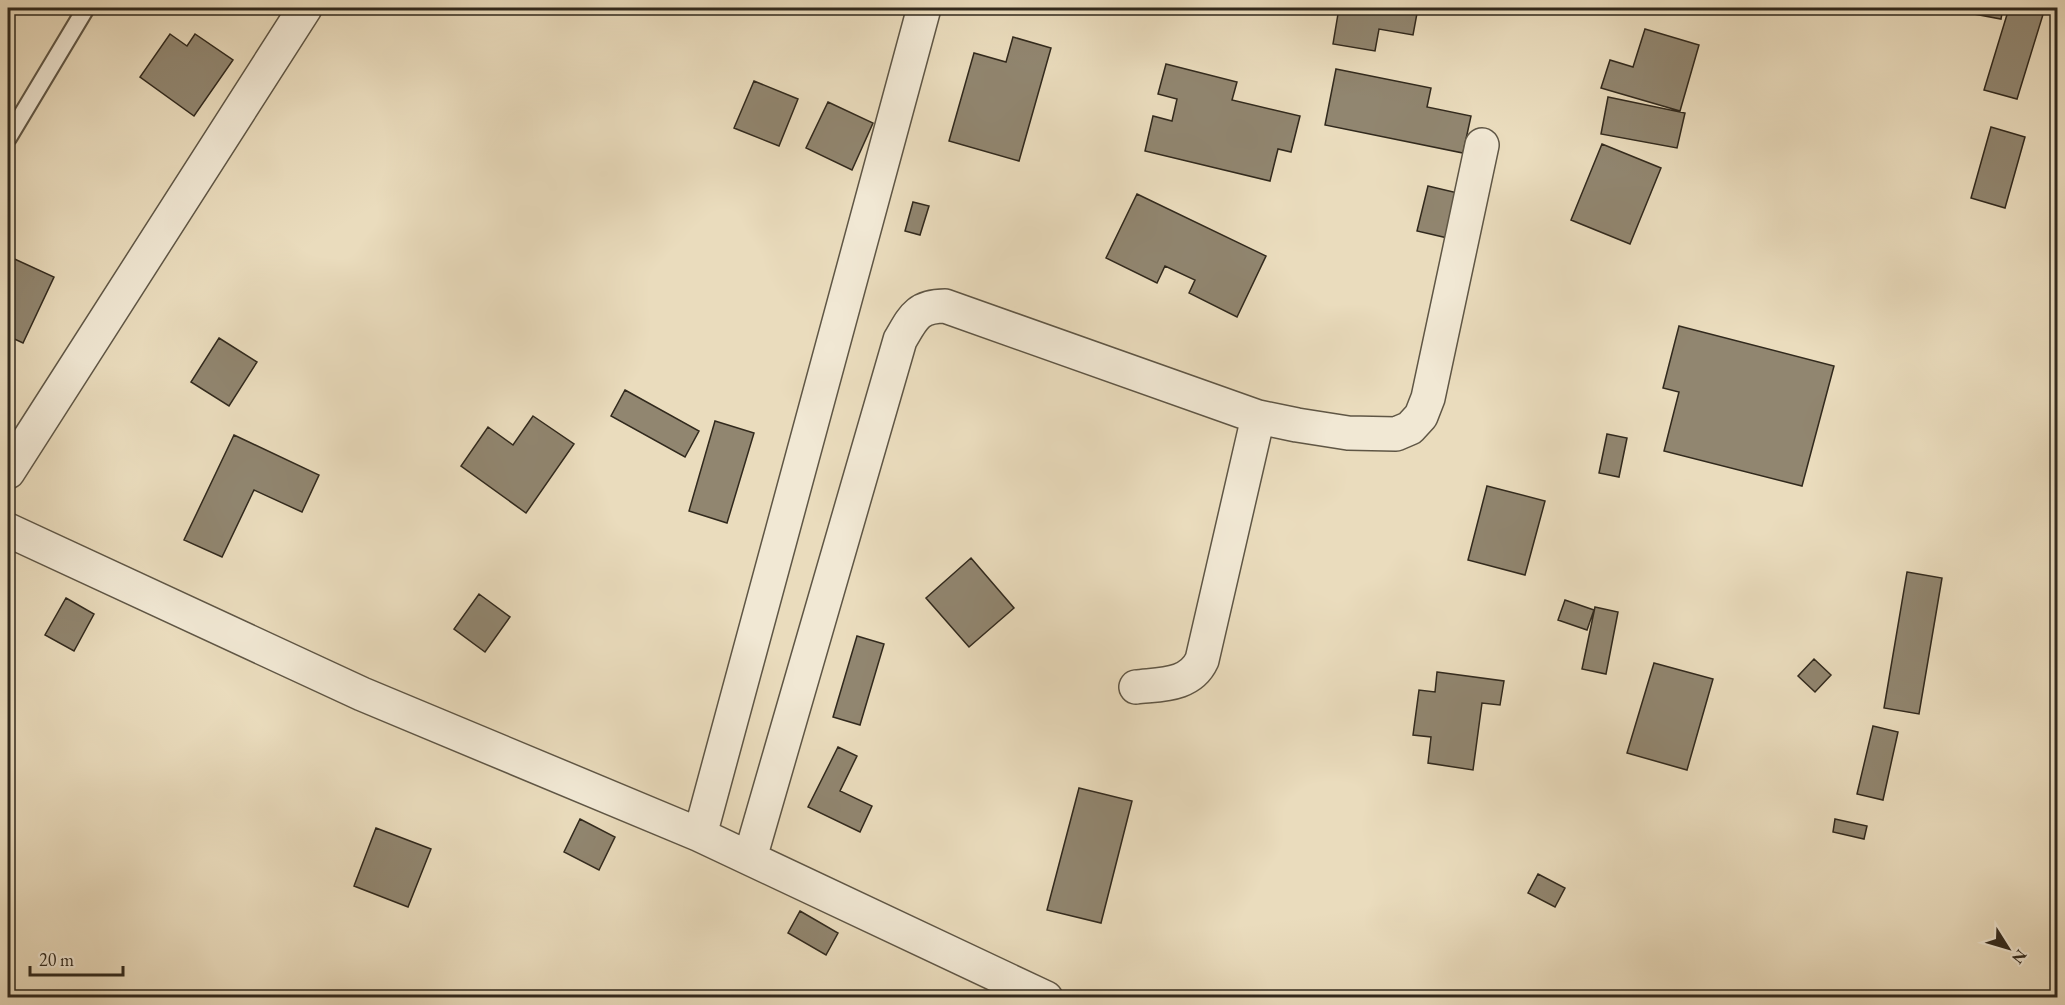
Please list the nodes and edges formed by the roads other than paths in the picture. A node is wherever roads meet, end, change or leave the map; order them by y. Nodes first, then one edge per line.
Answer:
1 (86, 8) edge
2 (305, 8) edge
3 (924, 8) edge
4 (8, 138) edge
5 (1482, 145) dead end
6 (1258, 417) junction
7 (8, 472) edge
8 (8, 530) edge
9 (1136, 687) dead end
10 (700, 835) junction
11 (750, 858) junction
12 (1015, 989) edge
13 (1046, 998) edge

1 - 4 lane
2 - 7 street
3 - 10 street
5 - 6 street
6 - 9 street
6 - 11 street
8 - 10 street
10 - 11 street
11 - 12 street
12 - 13 street

